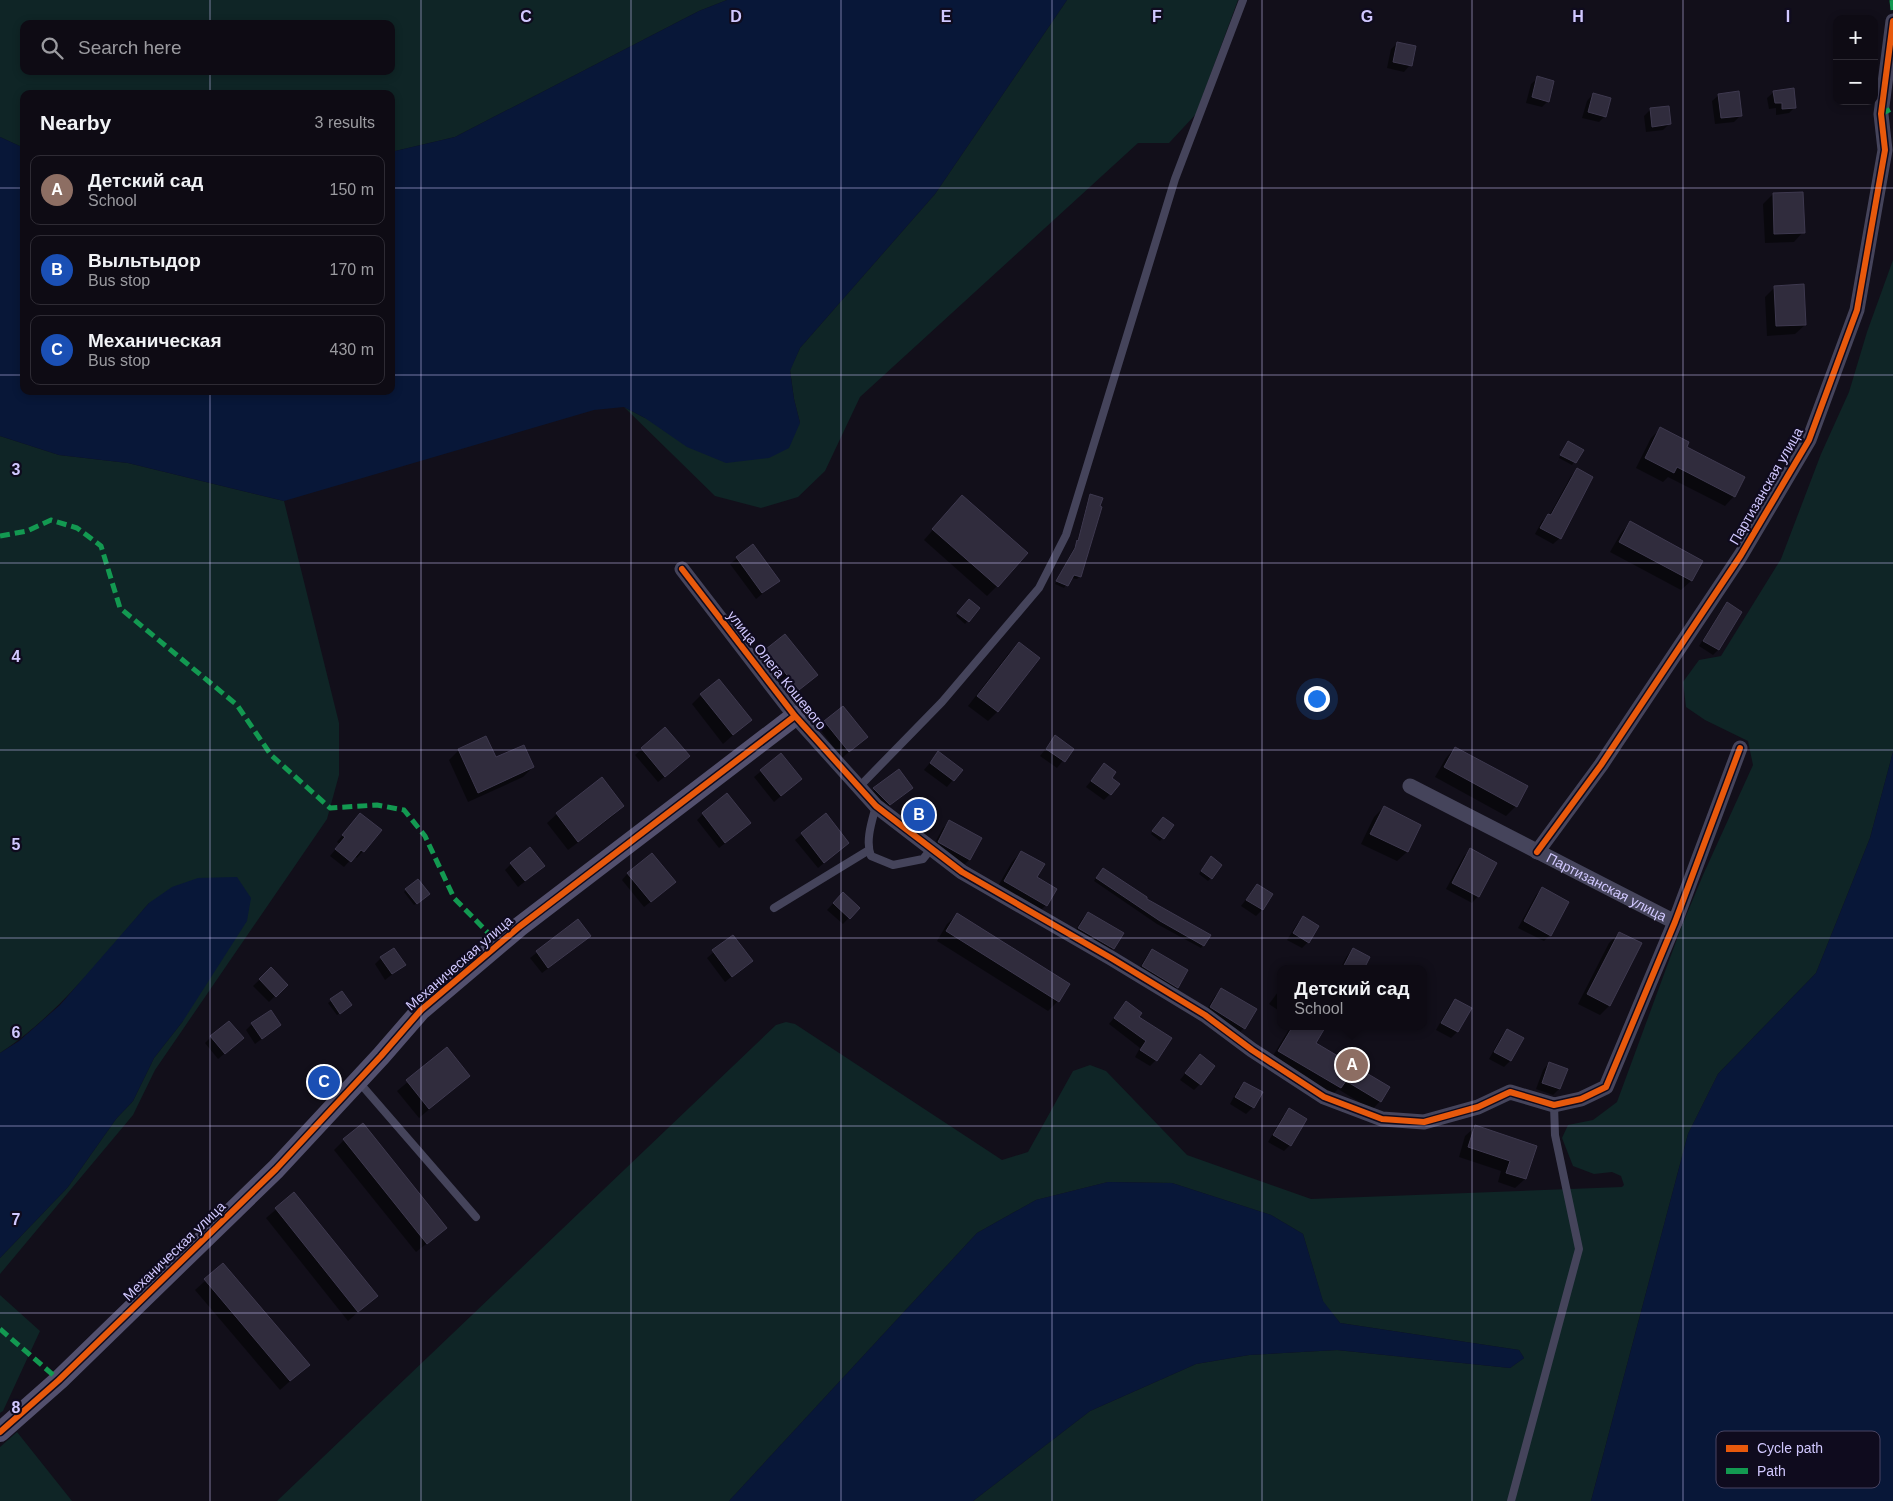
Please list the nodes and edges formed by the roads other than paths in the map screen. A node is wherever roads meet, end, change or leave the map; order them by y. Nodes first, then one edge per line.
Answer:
1 (1243, 0) edge
2 (1893, 21) edge
3 (682, 569) dead end
4 (795, 716) junction
5 (1740, 748) dead end
6 (860, 786) junction
7 (1410, 786) dead end
8 (876, 806) junction
9 (931, 849) junction
10 (868, 850) junction
11 (1537, 852) junction
12 (774, 908) dead end
13 (1675, 922) junction
14 (358, 1081) junction
15 (1554, 1105) junction
16 (476, 1217) dead end
17 (0, 1432) edge
18 (1511, 1501) edge

1 - 6 lane
2 - 11 street, Партизанская улица
3 - 4 street, улица Олега Кошевого
4 - 6 street, улица Олега Кошевого
4 - 14 street, Механическая улица
5 - 13 street
6 - 8 street, улица Олега Кошевого
7 - 11 street, Партизанская улица
8 - 9 street, улица Олега Кошевого
8 - 10 lane
9 - 10 lane
9 - 15 street, улица Олега Кошевого
10 - 12 lane
11 - 13 street, Партизанская улица
13 - 15 street
14 - 16 lane
14 - 17 street, Механическая улица
15 - 18 lane

